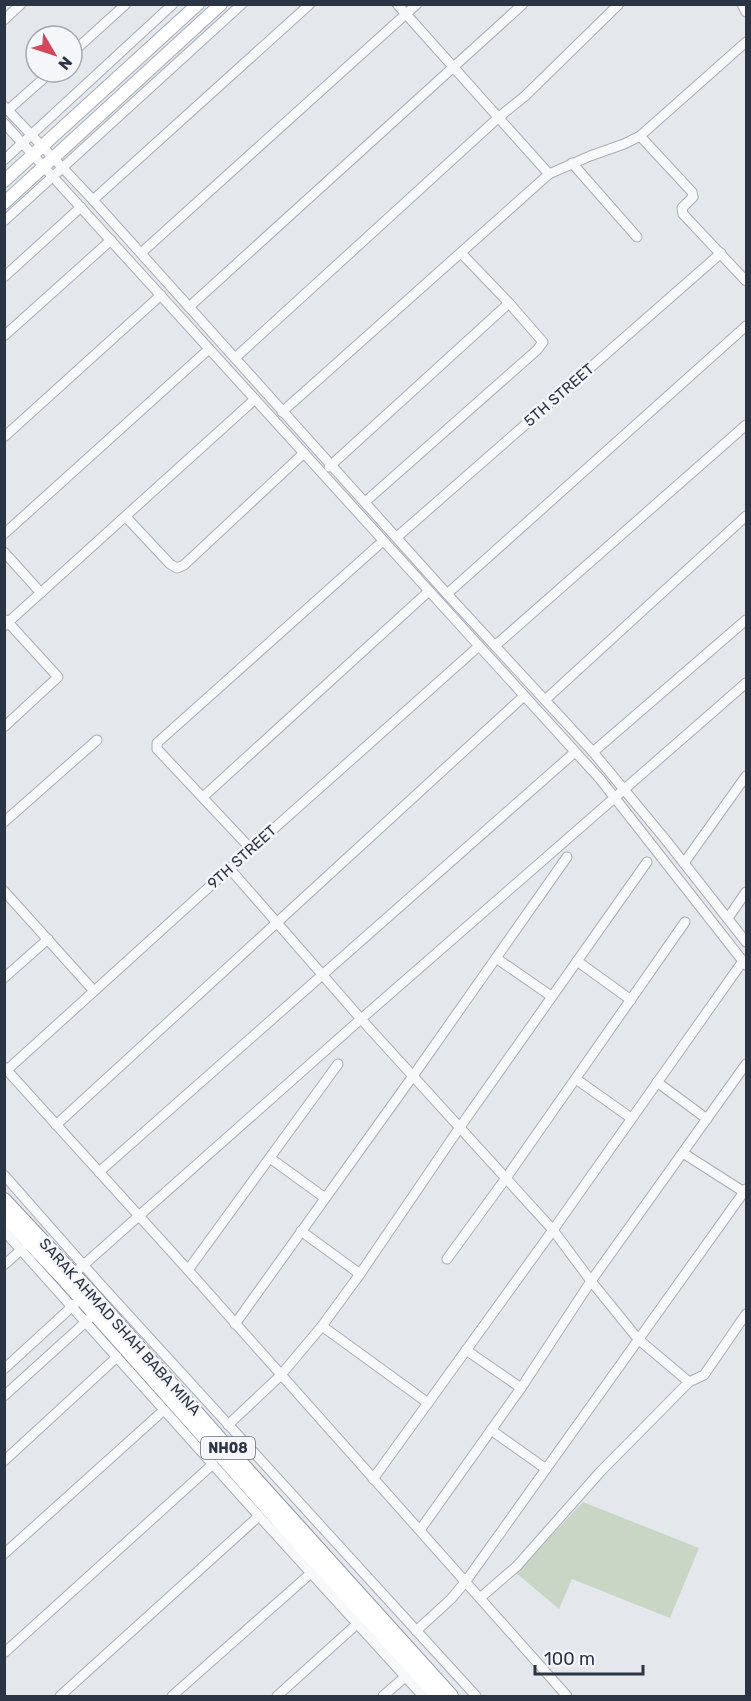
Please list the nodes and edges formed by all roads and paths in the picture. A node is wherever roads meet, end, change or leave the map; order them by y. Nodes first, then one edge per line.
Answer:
1 (21, 4) edge
2 (126, 4) edge
3 (173, 4) edge
4 (198, 4) edge
5 (221, 4) edge
6 (242, 4) edge
7 (310, 4) edge
8 (397, 4) edge
9 (417, 4) edge
10 (523, 4) edge
11 (619, 4) edge
12 (742, 4) edge
13 (747, 12) edge
14 (406, 14) junction
15 (4, 20) edge
16 (84, 42) edge
17 (747, 42) edge
18 (454, 68) junction
19 (36, 84) edge
20 (6, 108) edge
21 (499, 117) junction
22 (4, 123) edge
23 (32, 135) junction
24 (640, 135) junction
25 (23, 143) junction
26 (38, 150) junction
27 (4, 160) edge
28 (572, 164) junction
29 (50, 167) junction
30 (62, 168) junction
31 (549, 174) junction
32 (4, 181) edge
33 (93, 200) junction
34 (4, 203) edge
35 (81, 207) junction
36 (4, 221) edge
37 (637, 237) dead end
38 (111, 240) junction
39 (141, 253) junction
40 (461, 253) junction
41 (721, 253) junction
42 (4, 277) edge
43 (747, 281) edge
44 (161, 296) junction
45 (509, 303) junction
46 (189, 307) junction
47 (747, 326) edge
48 (4, 336) edge
49 (209, 349) junction
50 (235, 358) junction
51 (255, 399) junction
52 (282, 412) junction
53 (747, 425) edge
54 (4, 437) edge
55 (304, 453) junction
56 (331, 464) junction
57 (322, 473) junction
58 (365, 502) junction
59 (747, 516) edge
60 (126, 517) junction
61 (4, 534) edge
62 (397, 537) junction
63 (383, 541) junction
64 (4, 552) edge
65 (429, 591) junction
66 (41, 592) junction
67 (447, 594) junction
68 (747, 620) edge
69 (6, 622) edge
70 (496, 645) junction
71 (479, 646) junction
72 (747, 683) edge
73 (524, 696) junction
74 (545, 700) junction
75 (4, 727) edge
76 (97, 741) dead end
77 (575, 752) junction
78 (593, 752) junction
79 (747, 776) edge
80 (624, 789) junction
81 (203, 797) junction
82 (614, 797) junction
83 (4, 822) edge
84 (251, 849) junction
85 (567, 857) dead end
86 (646, 862) dead end
87 (684, 863) junction
88 (230, 869) junction
89 (4, 891) edge
90 (747, 892) edge
91 (728, 918) junction
92 (276, 922) junction
93 (685, 922) dead end
94 (48, 939) junction
95 (747, 942) edge
96 (496, 958) junction
97 (577, 961) junction
98 (745, 963) edge
99 (323, 975) junction
100 (4, 978) edge
101 (94, 991) junction
102 (551, 996) junction
103 (631, 1000) junction
104 (361, 1019) junction
105 (338, 1064) dead end
106 (747, 1064) edge
107 (6, 1068) edge
108 (413, 1076) junction
109 (576, 1079) junction
110 (657, 1082) junction
111 (631, 1118) junction
112 (707, 1119) junction
113 (56, 1125) junction
114 (460, 1127) junction
115 (683, 1153) junction
116 (270, 1158) junction
117 (99, 1172) junction
118 (4, 1175) edge
119 (506, 1178) junction
120 (745, 1190) edge
121 (325, 1198) junction
122 (4, 1200) edge
123 (4, 1215) edge
124 (139, 1216) junction
125 (553, 1230) junction
126 (4, 1231) edge
127 (301, 1231) junction
128 (22, 1249) junction
129 (447, 1259) dead end
130 (4, 1265) edge
131 (188, 1270) junction
132 (75, 1273) junction
133 (360, 1274) junction
134 (591, 1281) junction
135 (77, 1302) junction
136 (747, 1314) edge
137 (91, 1318) junction
138 (235, 1324) junction
139 (322, 1326) junction
140 (638, 1339) junction
141 (466, 1350) junction
142 (117, 1357) junction
143 (4, 1369) edge
144 (280, 1376) junction
145 (689, 1382) junction
146 (521, 1389) junction
147 (4, 1396) edge
148 (428, 1403) junction
149 (164, 1410) junction
150 (228, 1425) junction
151 (491, 1430) junction
152 (4, 1461) edge
153 (213, 1464) junction
154 (546, 1469) junction
155 (373, 1479) junction
156 (259, 1516) junction
157 (420, 1530) junction
158 (4, 1554) edge
159 (311, 1572) junction
160 (466, 1581) junction
161 (480, 1598) junction
162 (357, 1624) junction
163 (416, 1631) junction
164 (4, 1653) edge
165 (405, 1677) junction
166 (60, 1696) edge
167 (172, 1696) edge
168 (277, 1696) edge
169 (383, 1696) edge
170 (423, 1696) edge
171 (438, 1696) edge
172 (451, 1696) edge
173 (476, 1696) edge
174 (567, 1696) edge

1 - 15 street
2 - 16 street
3 - 23 street
4 - 26 main road
5 - 29 main road
6 - 30 street
7 - 33 street
8 - 14 street
9 - 14 street
10 - 18 street
11 - 21 street
12 - 13 street
14 - 18 street
14 - 39 street
17 - 24 street
18 - 21 street
18 - 46 street
19 - 20 street
20 - 23 street
21 - 31 street
21 - 50 street
22 - 25 street
23 - 25 street
23 - 26 street
24 - 28 street
24 - 41 street
25 - 26 street
25 - 27 street
26 - 29 street
26 - 32 main road
28 - 31 street
28 - 37 street
29 - 30 street
29 - 34 main road
29 - 35 street
29 - 36 street
30 - 33 street
31 - 40 street
33 - 39 street
35 - 38 street
35 - 42 street
38 - 44 street
38 - 48 street
39 - 46 street
40 - 45 street
40 - 52 street
41 - 43 street
41 - 62 street, 5TH STREET
44 - 49 street
44 - 54 street
45 - 56 street
45 - 58 street
46 - 50 street
47 - 67 street
49 - 51 street
49 - 61 street
50 - 52 street
51 - 55 street
51 - 60 street
52 - 56 street
53 - 70 street
55 - 57 street
55 - 60 street
56 - 57 street
56 - 58 street
57 - 63 street
58 - 62 street
59 - 74 street
60 - 66 street
62 - 67 street
63 - 65 street
63 - 81 street
64 - 66 street
65 - 71 street
65 - 81 street
66 - 69 street
67 - 70 street
68 - 78 street
69 - 75 street
70 - 74 street
71 - 73 street
71 - 84 street, 9TH STREET
72 - 80 street
73 - 77 street
73 - 92 street
74 - 78 street
76 - 83 street
77 - 82 street
77 - 99 street
78 - 80 street
79 - 87 street
80 - 82 street
80 - 87 street
81 - 84 street
82 - 98 street
82 - 104 street
84 - 88 street, 9TH STREET
85 - 96 street
86 - 97 street
87 - 91 street
88 - 92 street
88 - 101 street, 9TH STREET
89 - 94 street
90 - 91 street
91 - 95 street
92 - 99 street
92 - 113 street
93 - 103 street
94 - 100 street
94 - 101 street
96 - 102 street
96 - 108 street
97 - 102 street
97 - 103 street
98 - 110 street
99 - 104 street
99 - 117 street
101 - 107 street, 9TH STREET
102 - 114 street
103 - 109 street
104 - 108 street
104 - 124 street
105 - 116 street
106 - 112 street
107 - 113 street
108 - 114 street
108 - 121 street
109 - 111 street
109 - 119 street
110 - 111 street
110 - 112 street
111 - 125 street
112 - 115 street
113 - 117 street
114 - 119 street
114 - 133 street
115 - 120 street
115 - 134 street
116 - 121 street
116 - 131 street
117 - 124 street
118 - 132 street
119 - 125 street
119 - 129 street
120 - 140 street
121 - 127 street
122 - 132 highway, SARAK AHMAD SHAH BABA MINA / NH08
123 - 132 highway, NH08
124 - 131 street
124 - 132 street
125 - 134 street
125 - 141 street
126 - 128 street
127 - 133 street
127 - 138 street
128 - 130 street
128 - 135 street
131 - 138 street
132 - 135 highway, NH08
132 - 150 street
132 - 172 highway, SARAK AHMAD SHAH BABA MINA / NH08
133 - 139 street
134 - 140 street
134 - 146 street
135 - 137 highway, NH08
135 - 143 street
136 - 145 street
137 - 142 street
137 - 147 street
137 - 171 highway, NH08
138 - 144 street
139 - 144 street
139 - 148 street
140 - 145 street
140 - 154 street
141 - 146 street
141 - 148 street
142 - 149 street
142 - 152 street
144 - 150 street
144 - 155 street
145 - 161 street
146 - 151 street
148 - 155 street
149 - 153 street
149 - 158 street
150 - 163 street
151 - 154 street
151 - 157 street
153 - 156 street
153 - 164 street
154 - 160 street
155 - 157 street
156 - 159 street
156 - 166 street
157 - 160 street
159 - 162 street
159 - 167 street
160 - 161 street
160 - 163 street
161 - 174 street
162 - 165 street
162 - 168 street
163 - 173 street
165 - 169 street
165 - 170 street

